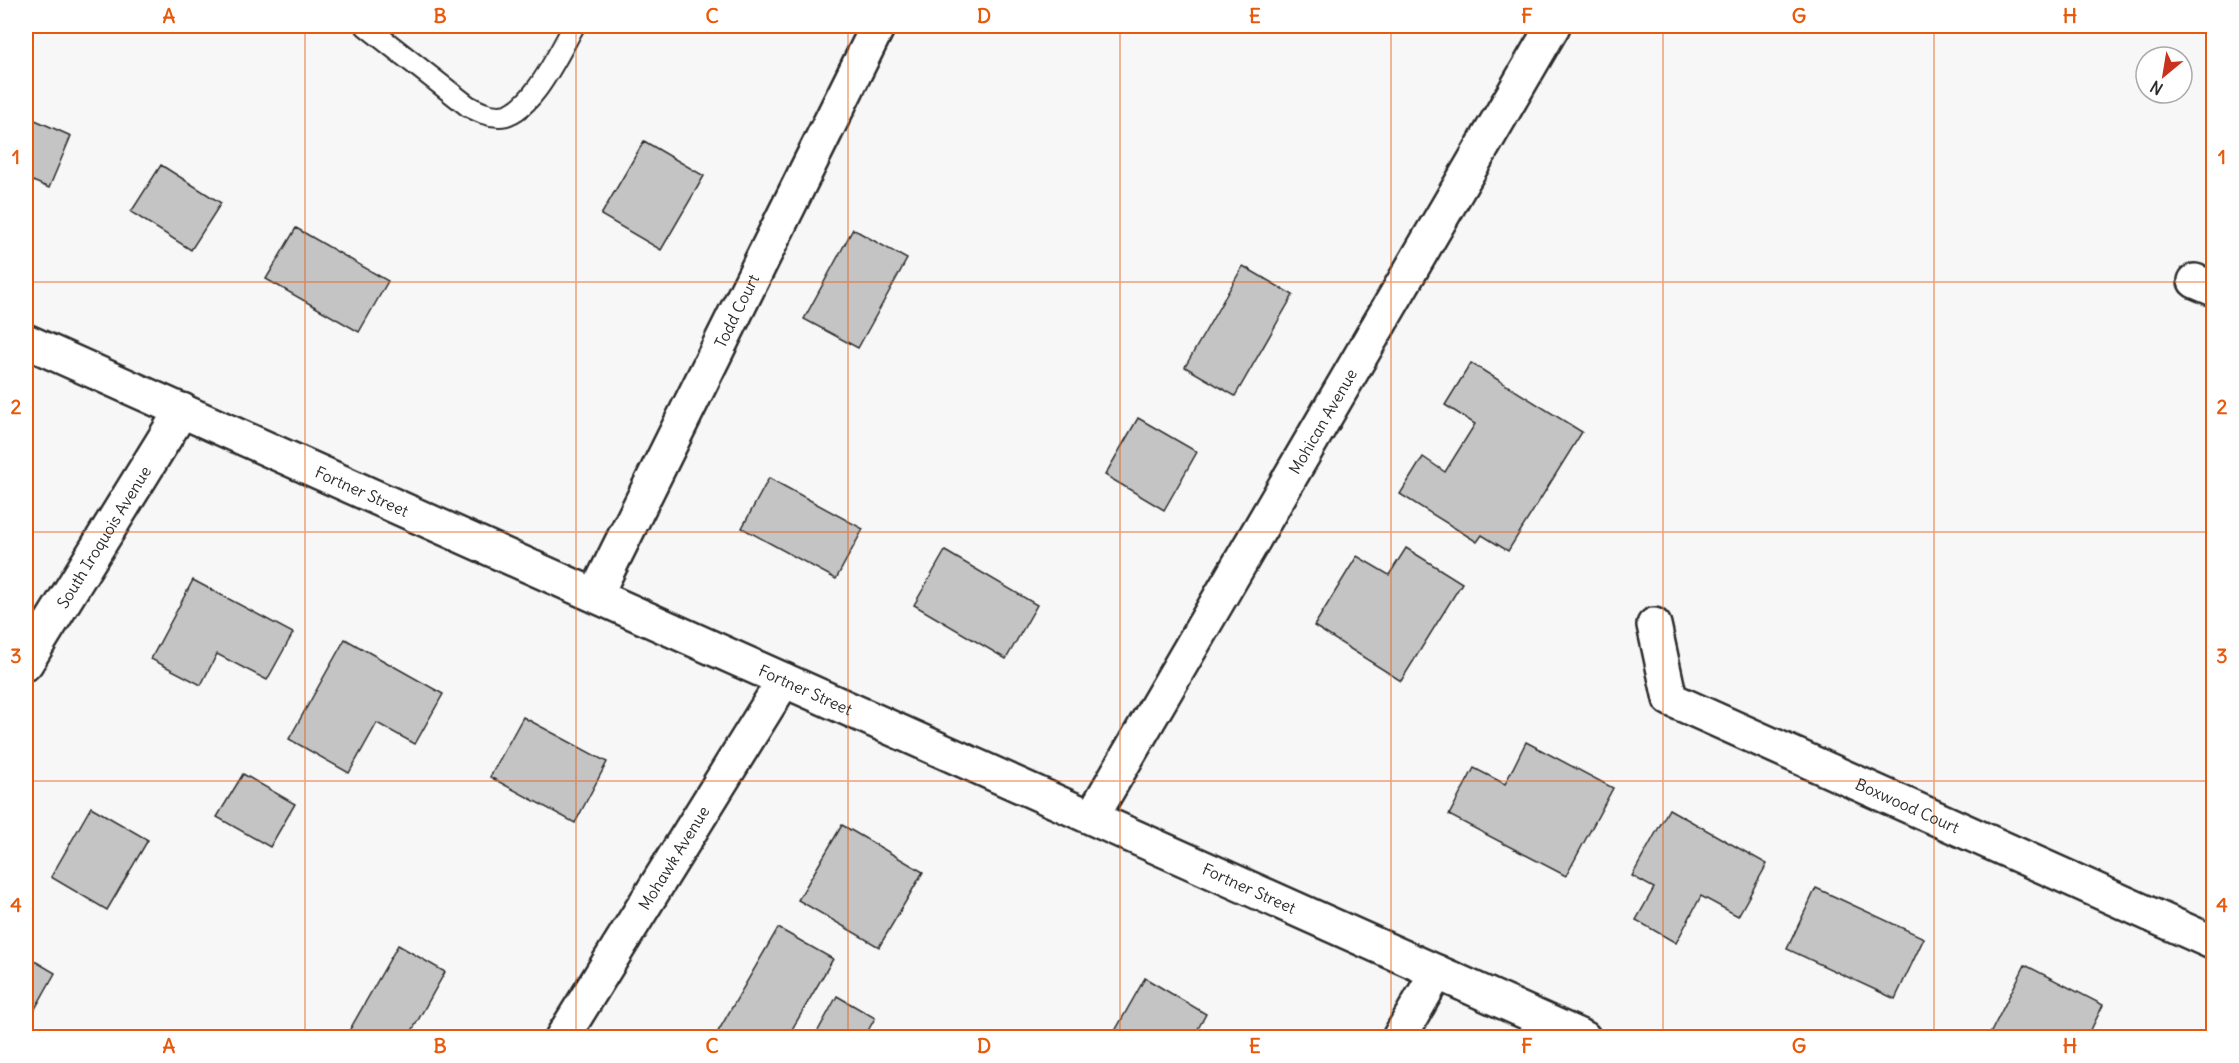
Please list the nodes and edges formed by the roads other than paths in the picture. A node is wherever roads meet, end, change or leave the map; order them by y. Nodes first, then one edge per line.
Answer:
1 (366, 26) edge
2 (574, 26) edge
3 (878, 26) edge
4 (1553, 26) edge
5 (26, 340) edge
6 (182, 410) junction
7 (596, 594) junction
8 (1654, 625) dead end
9 (26, 663) edge
10 (784, 680) junction
11 (1092, 817) junction
12 (2214, 944) edge
13 (1437, 972) junction
14 (562, 1038) edge
15 (1399, 1038) edge
16 (1584, 1038) edge

1 - 2 lane
3 - 7 street, Todd Court
4 - 11 street, Mohican Avenue
5 - 6 street, Fortner Street
6 - 7 street, Fortner Street
6 - 9 street, South Iroquois Avenue
7 - 10 street, Fortner Street
8 - 12 street, Boxwood Court
10 - 11 street, Fortner Street
10 - 14 street, Mohawk Avenue
11 - 13 street, Fortner Street
13 - 15 street
13 - 16 street, Fortner Street

